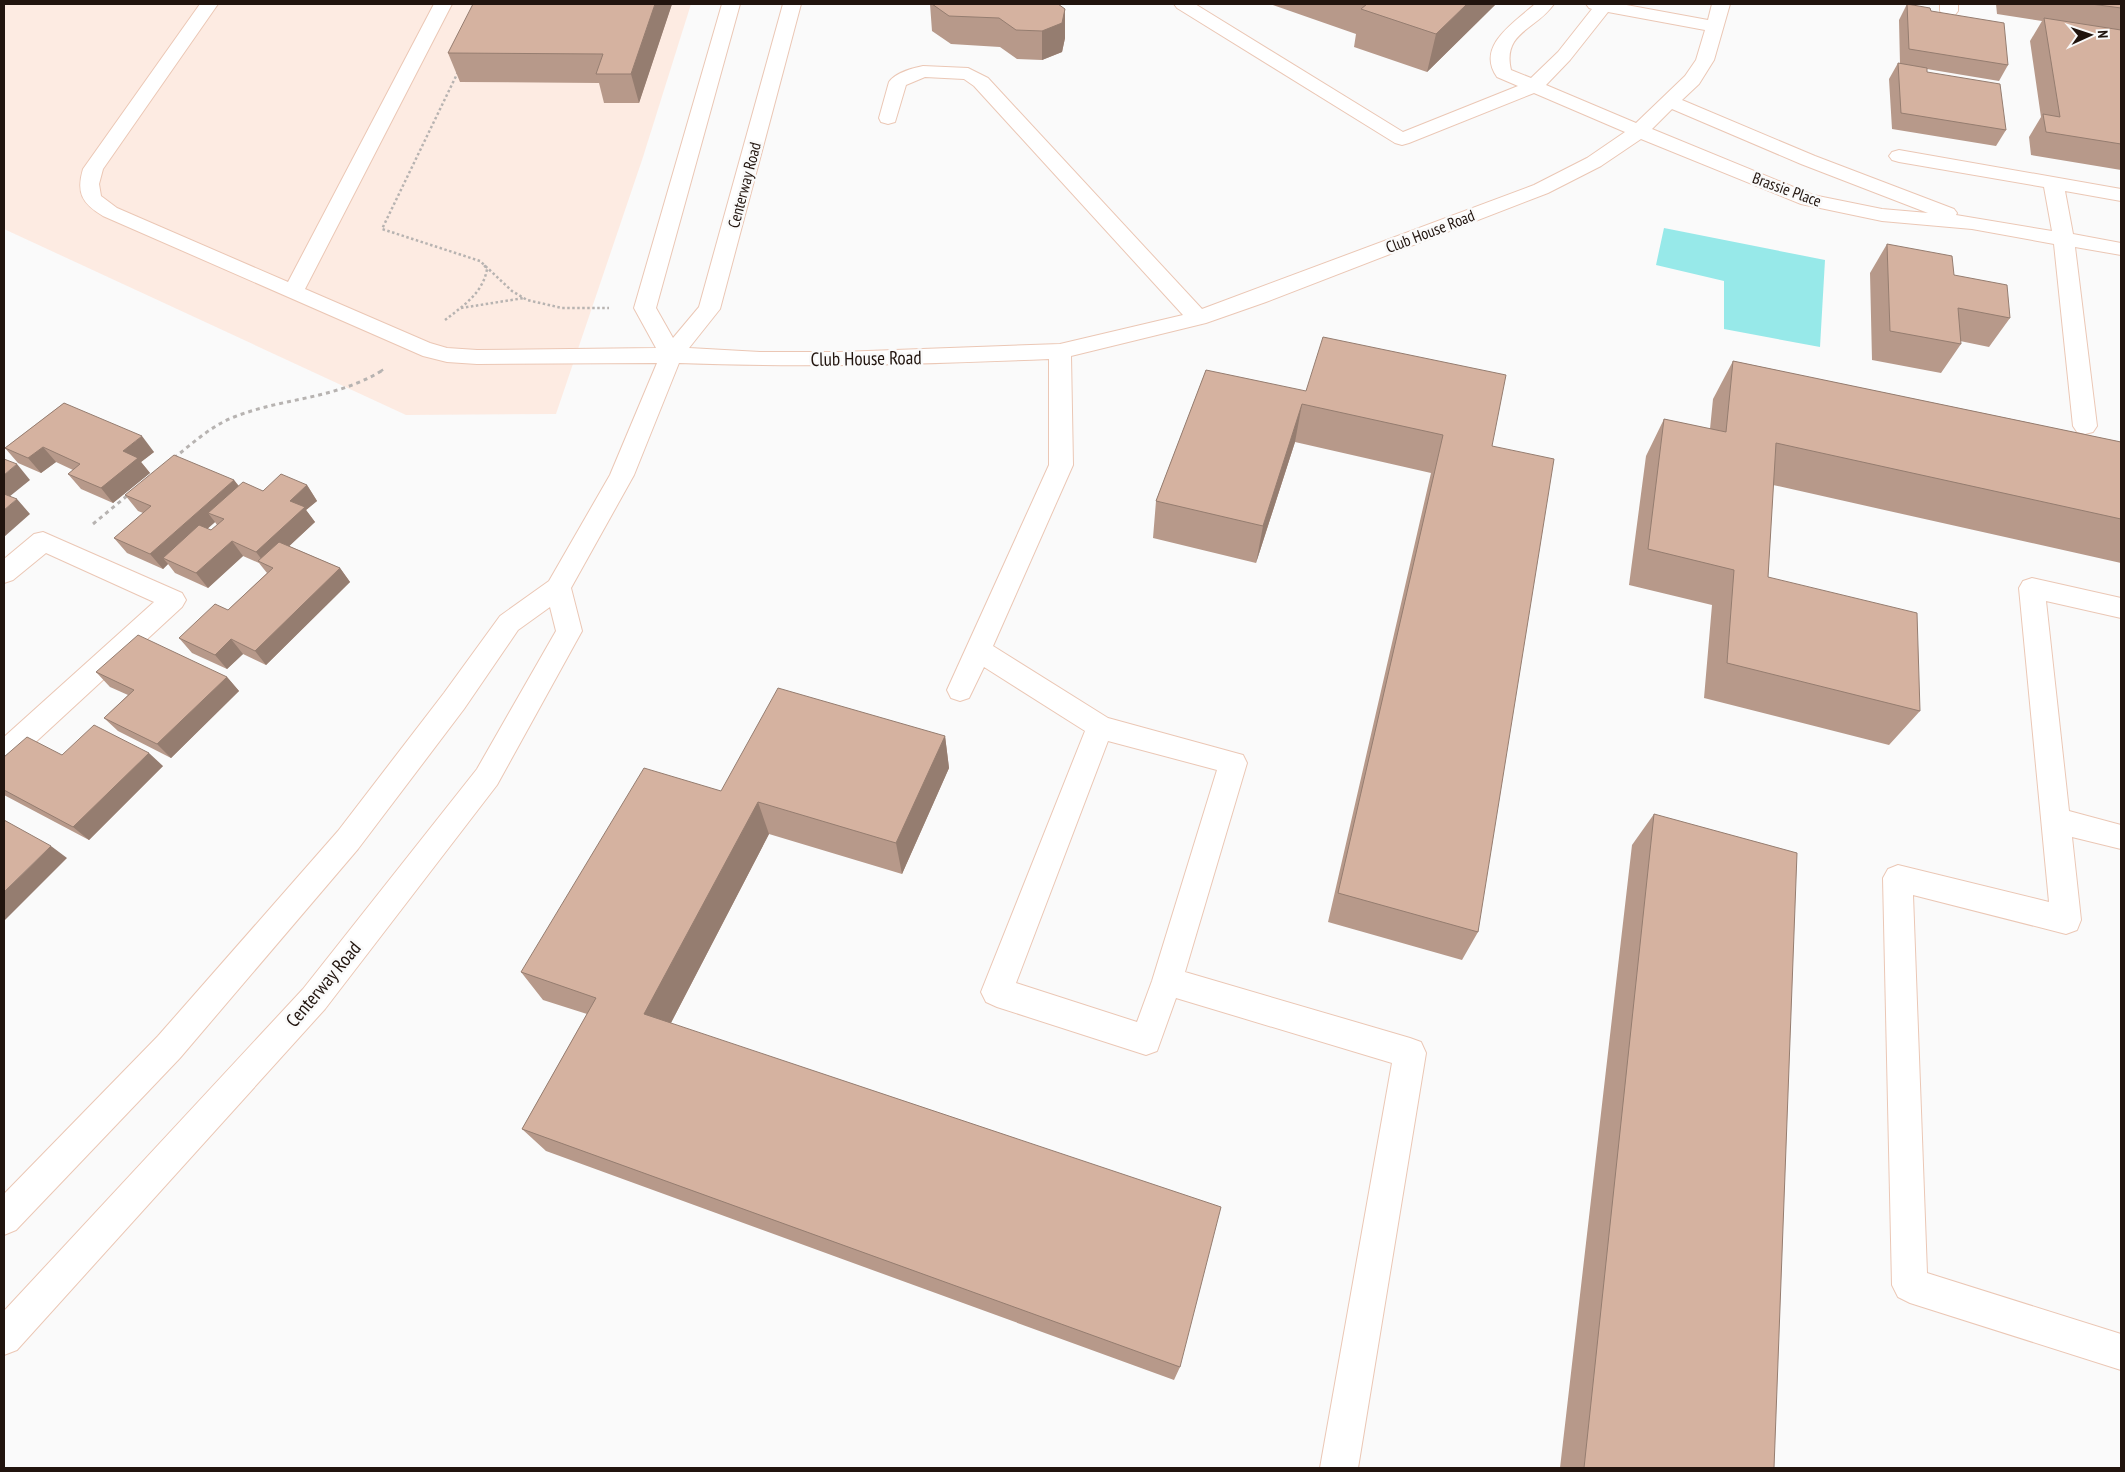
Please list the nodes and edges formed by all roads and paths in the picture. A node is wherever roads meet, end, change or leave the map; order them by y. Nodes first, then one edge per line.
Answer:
1 (209, 4) edge
2 (443, 4) edge
3 (731, 4) edge
4 (792, 4) edge
5 (1183, 4) edge
6 (1545, 4) edge
7 (1721, 4) edge
8 (1602, 5) edge
9 (1714, 27) junction
10 (461, 64) edge
11 (1534, 86) junction
12 (1669, 101) junction
13 (888, 118) dead end
14 (1639, 132) junction
15 (1899, 156) dead end
16 (2053, 183) junction
17 (2121, 195) edge
18 (1972, 222) junction
19 (2064, 239) junction
20 (2121, 250) edge
21 (480, 261) junction
22 (292, 292) junction
23 (526, 298) junction
24 (613, 308) dead end
25 (458, 309) junction
26 (1198, 318) junction
27 (443, 321) dead end
28 (1060, 351) junction
29 (671, 355) junction
30 (387, 367) dead end
31 (2085, 426) dead end
32 (167, 463) edge
33 (130, 494) edge
34 (62, 550) junction
35 (4, 573) edge
36 (558, 588) junction
37 (2121, 608) edge
38 (978, 650) junction
39 (960, 690) dead end
40 (1100, 727) junction
41 (4, 754) edge
42 (2056, 820) junction
43 (2121, 837) edge
44 (1167, 980) junction
45 (4, 1218) edge
46 (4, 1336) edge
47 (2121, 1352) edge
48 (1339, 1468) edge

1 - 22 street, Club House Road
2 - 22 street
3 - 29 street
4 - 29 street, Centerway Road
5 - 11 street
6 - 11 street, Brassie Place
7 - 9 street, Club House Road
8 - 9 street
8 - 11 street
9 - 12 street, Club House Road
10 - 21 path
11 - 14 street, Brassie Place
12 - 14 street, Club House Road
12 - 18 street, Brassie Place
13 - 26 street
14 - 18 street, Brassie Place
14 - 26 street, Club House Road
15 - 16 street
16 - 17 street
16 - 19 street
18 - 19 street, Brassie Place
19 - 20 street, Brassie Place
19 - 31 street
21 - 23 path
21 - 25 path
22 - 29 street, Club House Road
23 - 24 path
23 - 25 path
25 - 27 path
26 - 28 street, Club House Road
28 - 29 street, Club House Road
28 - 38 street
29 - 36 street, Centerway Road
30 - 32 path
33 - 34 path
34 - 35 street
34 - 41 street
36 - 45 street, Centerway Road
36 - 46 street, Centerway Road
37 - 42 street
38 - 39 street
38 - 40 street
40 - 44 street
40 - 44 street
42 - 43 street
42 - 47 street
44 - 48 street

